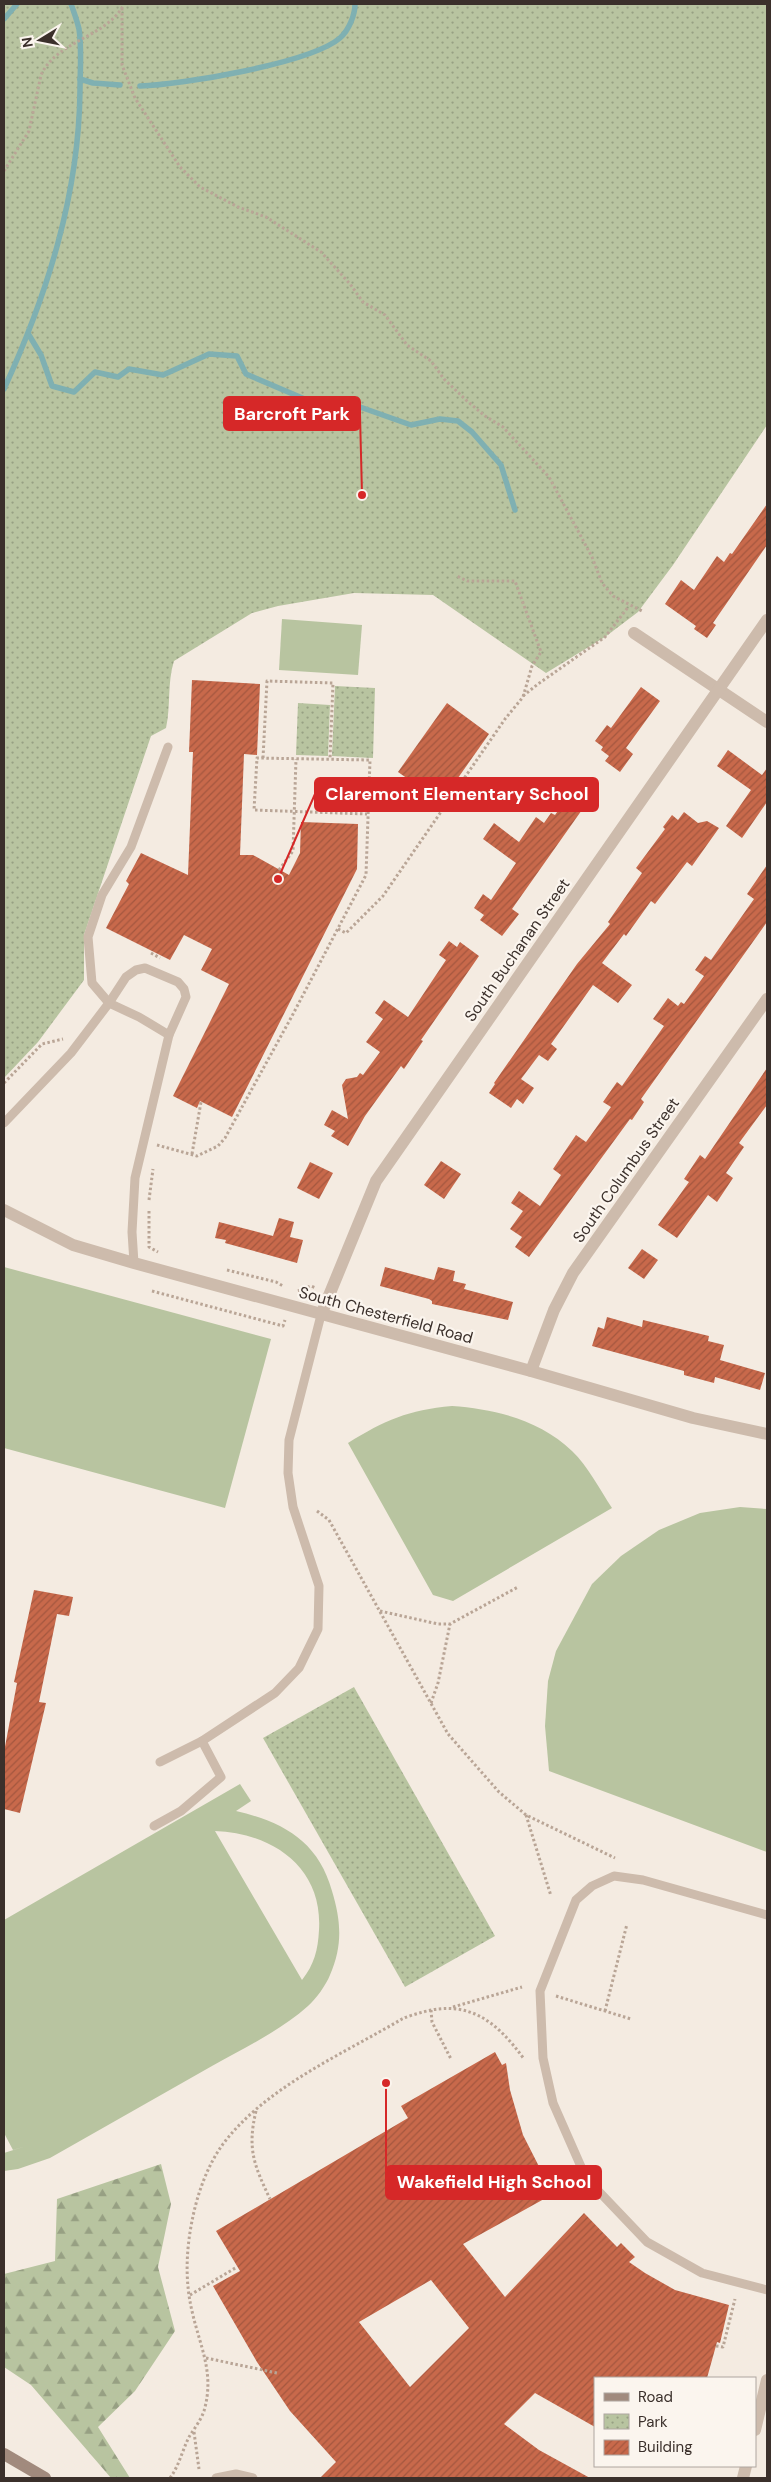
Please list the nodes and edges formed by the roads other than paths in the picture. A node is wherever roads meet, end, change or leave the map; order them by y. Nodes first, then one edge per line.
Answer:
1 (767, 620) edge
2 (634, 633) dead end
3 (718, 689) junction
4 (767, 722) edge
5 (168, 747) dead end
6 (767, 999) edge
7 (110, 1004) junction
8 (169, 1035) junction
9 (4, 1123) edge
10 (4, 1210) edge
11 (134, 1264) junction
12 (321, 1315) junction
13 (531, 1371) junction
14 (767, 1434) edge
15 (202, 1741) junction
16 (160, 1762) dead end
17 (154, 1826) dead end
18 (767, 1915) edge
19 (767, 2290) edge
20 (767, 2380) edge
21 (756, 2426) edge
22 (4, 2454) edge
23 (45, 2478) edge
24 (216, 2478) edge
25 (253, 2478) edge

1 - 3 street, South Buchanan Street
2 - 3 street
3 - 4 street
3 - 12 street, South Buchanan Street
5 - 7 lane
6 - 13 street, South Columbus Street
7 - 8 lane
7 - 8 lane
7 - 9 lane
8 - 11 lane
10 - 11 street, South Chesterfield Road
11 - 12 street, South Chesterfield Road
12 - 13 street, South Chesterfield Road
12 - 15 lane
13 - 14 street, South Chesterfield Road
15 - 16 lane
15 - 17 lane
18 - 19 lane
20 - 21 street
22 - 23 main road
24 - 25 lane

